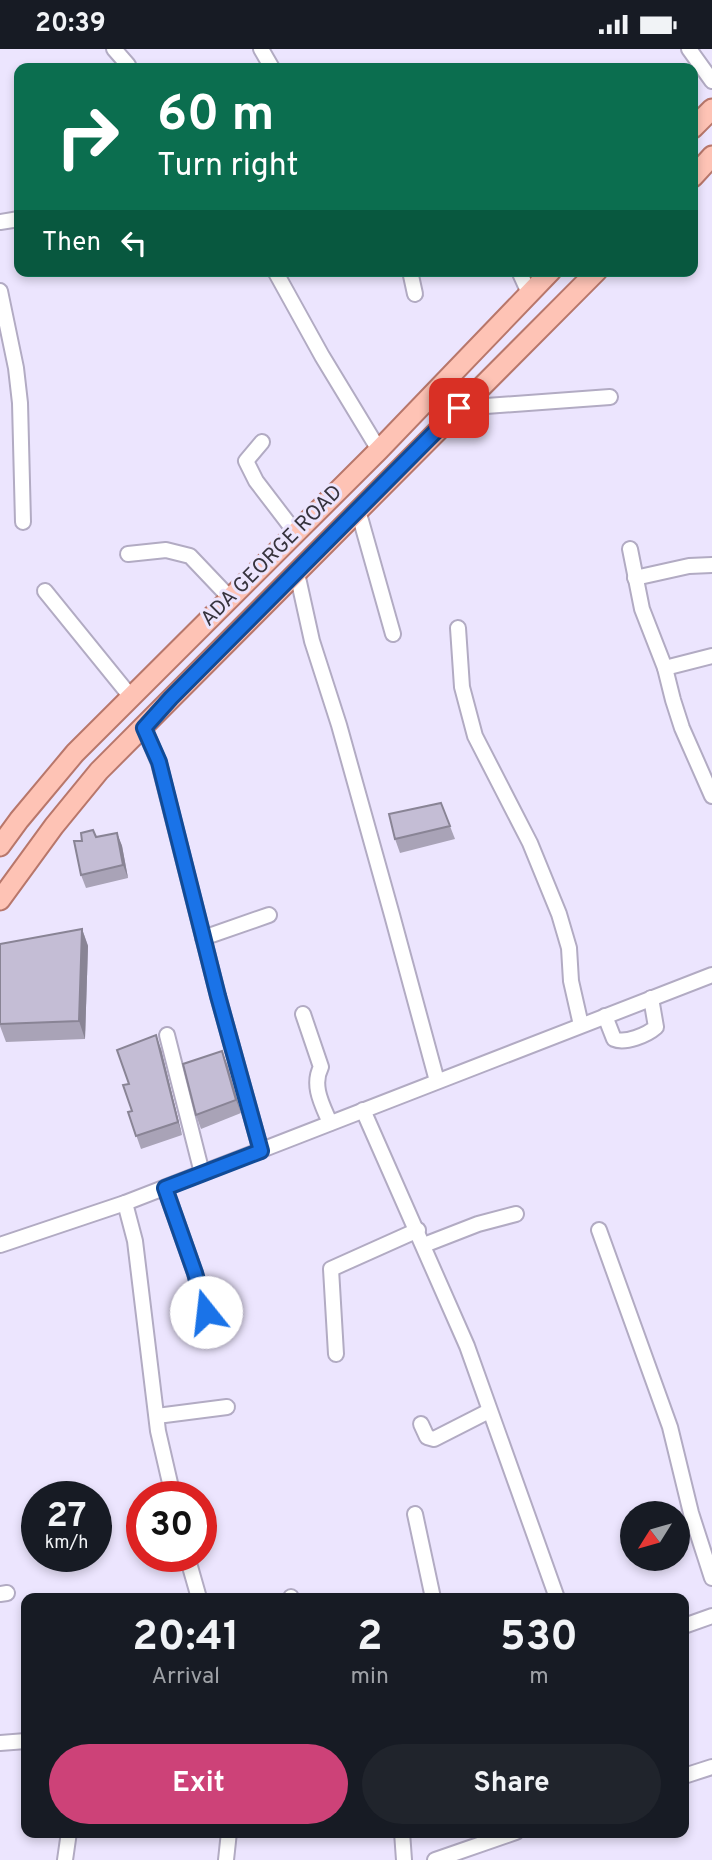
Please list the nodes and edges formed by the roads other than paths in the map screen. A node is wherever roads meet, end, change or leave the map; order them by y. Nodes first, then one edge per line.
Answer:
1 (114, 49) edge
2 (689, 49) edge
3 (126, 63) edge
4 (712, 81) edge
5 (712, 109) edge
6 (698, 123) edge
7 (712, 156) edge
8 (698, 171) edge
9 (278, 277) edge
10 (411, 277) edge
11 (522, 277) edge
12 (545, 277) edge
13 (591, 277) edge
14 (0, 291) edge
15 (529, 293) junction
16 (415, 294) dead end
17 (610, 397) dead end
18 (459, 408) junction
19 (262, 442) dead end
20 (379, 450) junction
21 (358, 510) junction
22 (23, 522) dead end
23 (295, 532) junction
24 (630, 549) dead end
25 (128, 554) dead end
26 (712, 565) edge
27 (297, 573) junction
28 (635, 578) junction
29 (45, 591) dead end
30 (229, 597) junction
31 (458, 628) dead end
32 (393, 634) dead end
33 (712, 656) edge
34 (666, 668) junction
35 (131, 697) junction
36 (144, 728) junction
37 (712, 796) edge
38 (0, 846) edge
39 (0, 900) edge
40 (269, 915) dead end
41 (203, 938) junction
42 (712, 975) edge
43 (651, 998) junction
44 (303, 1014) dead end
45 (605, 1016) junction
46 (580, 1025) junction
47 (167, 1035) dead end
48 (437, 1081) junction
49 (363, 1110) junction
50 (330, 1123) junction
51 (261, 1151) junction
52 (202, 1173) junction
53 (165, 1188) junction
54 (125, 1203) junction
55 (516, 1214) dead end
56 (418, 1230) junction
57 (599, 1230) dead end
58 (0, 1245) edge
59 (424, 1245) junction
60 (211, 1331) dead end
61 (336, 1354) dead end
62 (228, 1407) dead end
63 (489, 1411) junction
64 (157, 1416) junction
65 (421, 1424) dead end
66 (170, 1481) edge
67 (415, 1514) dead end
68 (192, 1572) edge
69 (712, 1578) edge
70 (198, 1593) edge
71 (432, 1593) edge
72 (555, 1593) edge
73 (712, 1616) edge
74 (689, 1624) edge
75 (21, 1741) edge
76 (0, 1742) edge
77 (712, 1767) edge
78 (689, 1774) edge
79 (68, 1838) edge
80 (228, 1838) edge
81 (402, 1838) edge
82 (499, 1838) edge
83 (65, 1860) edge
84 (226, 1860) edge
85 (404, 1860) edge
86 (435, 1860) edge

1 - 3 street
2 - 4 street
5 - 6 main road
7 - 8 main road
9 - 20 street
10 - 16 street
11 - 15 street
12 - 15 main road, ADA GEORGE ROAD
13 - 18 main road, ADA GEORGE ROAD
14 - 22 street
15 - 20 main road, ADA GEORGE ROAD
17 - 18 street
18 - 21 main road, ADA GEORGE ROAD
19 - 23 street
20 - 23 main road, ADA GEORGE ROAD
21 - 27 main road, ADA GEORGE ROAD
21 - 32 street
23 - 30 main road, ADA GEORGE ROAD
24 - 28 street
25 - 30 street
26 - 28 street
27 - 36 main road, ADA GEORGE ROAD
27 - 48 street
28 - 34 street
29 - 35 street
30 - 35 main road, ADA GEORGE ROAD
31 - 46 street
33 - 34 street
34 - 37 street
35 - 38 main road, ADA GEORGE ROAD
36 - 39 main road, ADA GEORGE ROAD
36 - 41 street
40 - 41 street
41 - 51 street
42 - 43 street
43 - 45 street
43 - 45 street
44 - 50 street
45 - 46 street
46 - 48 street
47 - 52 street
48 - 49 street
49 - 50 street
49 - 56 street
50 - 51 street
51 - 52 street
52 - 53 street
53 - 54 street
53 - 60 street
54 - 58 street
54 - 64 street
55 - 59 street
56 - 59 street
56 - 61 street
57 - 69 street
59 - 63 street
62 - 64 street
63 - 65 street
63 - 72 street
64 - 66 street
67 - 71 street
68 - 70 street
73 - 74 street
75 - 76 street
77 - 78 street
79 - 83 street
80 - 84 street
81 - 85 street
82 - 86 street

